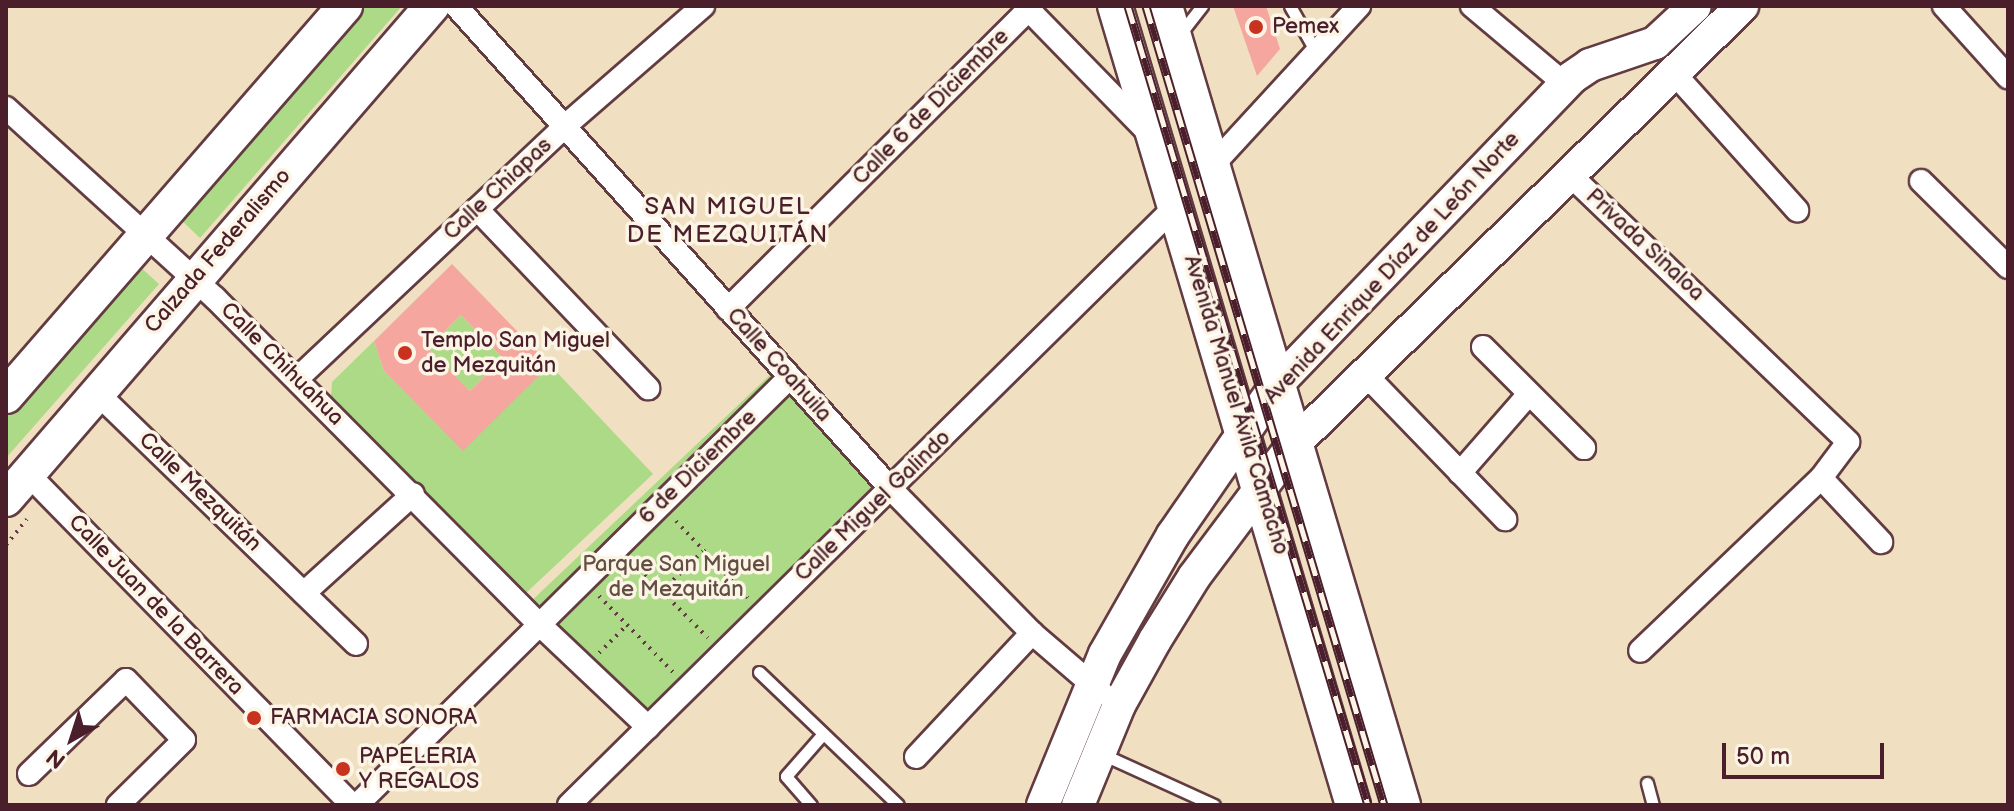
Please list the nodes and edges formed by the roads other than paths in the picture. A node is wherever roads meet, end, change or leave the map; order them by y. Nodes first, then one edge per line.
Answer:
1 (345, 6) edge
2 (432, 6) edge
3 (456, 6) edge
4 (703, 6) edge
5 (1115, 6) edge
6 (1165, 6) edge
7 (1202, 6) edge
8 (1290, 6) edge
9 (1359, 6) edge
10 (1472, 6) edge
11 (1695, 6) edge
12 (1742, 6) edge
13 (1944, 6) edge
14 (1028, 7) edge
15 (1175, 40) junction
16 (1316, 52) junction
17 (1673, 72) junction
18 (2008, 77) edge
19 (1565, 84) junction
20 (6, 108) edge
21 (565, 126) junction
22 (1156, 139) junction
23 (1211, 167) junction
24 (1569, 174) junction
25 (1921, 181) dead end
26 (1176, 206) junction
27 (477, 209) junction
28 (1797, 210) dead end
29 (146, 235) junction
30 (2008, 267) edge
31 (194, 278) junction
32 (728, 309) junction
33 (1483, 347) dead end
34 (1365, 374) junction
35 (790, 377) junction
36 (298, 378) junction
37 (1278, 383) junction
38 (648, 388) dead end
39 (96, 392) junction
40 (1529, 394) junction
41 (6, 396) edge
42 (1245, 430) junction
43 (1294, 444) junction
44 (1584, 448) dead end
45 (1460, 473) junction
46 (1821, 478) junction
47 (16, 486) edge
48 (1260, 486) junction
49 (891, 489) junction
50 (413, 494) junction
51 (1505, 519) dead end
52 (1881, 542) dead end
53 (304, 593) junction
54 (537, 622) junction
55 (1032, 633) junction
56 (356, 644) dead end
57 (1640, 651) dead end
58 (759, 672) dead end
59 (1092, 686) junction
60 (1119, 705) junction
61 (648, 727) junction
62 (822, 735) junction
63 (1099, 753) junction
64 (916, 757) dead end
65 (29, 774) dead end
66 (1647, 783) dead end
67 (118, 805) edge
68 (355, 805) edge
69 (569, 805) edge
70 (811, 805) edge
71 (898, 805) edge
72 (1043, 805) edge
73 (1078, 805) edge
74 (1214, 805) edge
75 (1353, 805) edge
76 (1403, 805) edge
77 (1653, 805) edge

1 - 29 main road
2 - 31 main road, Calzada Federalismo
3 - 21 street, Calle Coahuila
4 - 21 street, Calle Chiapas
5 - 22 main road, Avenida Manuel Ávila Camacho
6 - 15 main road, Avenida Manuel Ávila Camacho
7 - 15 lane
8 - 16 lane
9 - 16 street
10 - 19 street
11 - 19 main road, Avenida Enrique Díaz de León Norte
12 - 17 main road
13 - 18 street
14 - 22 street
14 - 32 street, Calle 6 de Diciembre
15 - 23 main road, Avenida Manuel Ávila Camacho
16 - 23 street
17 - 24 main road
17 - 28 street
19 - 37 main road, Avenida Enrique Díaz de León Norte
20 - 29 street, Calle Chihuahua
21 - 27 street, Calle Chiapas
21 - 32 street, Calle Coahuila
22 - 26 main road, Avenida Manuel Ávila Camacho
23 - 37 main road, Avenida Manuel Ávila Camacho
24 - 34 main road
24 - 46 street, Privada Sinaloa
25 - 30 street
26 - 42 main road, Avenida Manuel Ávila Camacho
26 - 49 street, Calle Miguel Galindo
27 - 36 street, Calle Chiapas
27 - 38 street
29 - 31 street, Calle Chihuahua
29 - 41 main road
31 - 36 street, Calle Chihuahua
31 - 39 main road, Calzada Federalismo
32 - 35 street, Calle Coahuila
33 - 40 street
34 - 43 main road
34 - 45 street
35 - 49 street, Calle Coahuila
35 - 54 street, 6 de Diciembre
36 - 50 street, Calle Chihuahua
37 - 42 main road, Avenida Enrique Díaz de León Norte
37 - 43 main road, Avenida Manuel Ávila Camacho
39 - 47 main road, Calzada Federalismo
39 - 53 street, Calle Mezquitán
40 - 44 street
40 - 45 street
42 - 48 main road, Avenida Manuel Ávila Camacho
42 - 59 main road, Avenida Enrique Díaz de León Norte
43 - 48 main road
43 - 76 main road, Avenida Manuel Ávila Camacho
45 - 51 street
46 - 52 street
46 - 57 street
47 - 68 street, Calle Juan de la Barrera
48 - 60 main road
48 - 75 main road, Avenida Manuel Ávila Camacho
49 - 55 street, Calle Coahuila
49 - 61 street, Calle Miguel Galindo
50 - 53 street
50 - 54 street, Calle Chihuahua
53 - 56 street, Calle Mezquitán
54 - 61 street, Calle Chihuahua
54 - 68 street
55 - 59 street, Calle Coahuila
55 - 64 street
58 - 62 lane
59 - 60 street, Calle Coahuila
59 - 72 main road, Avenida Enrique Díaz de León Norte
60 - 63 main road
61 - 69 street, Calle Miguel Galindo
62 - 70 lane
62 - 71 lane
63 - 73 main road
63 - 74 lane
65 - 67 street
66 - 77 lane

